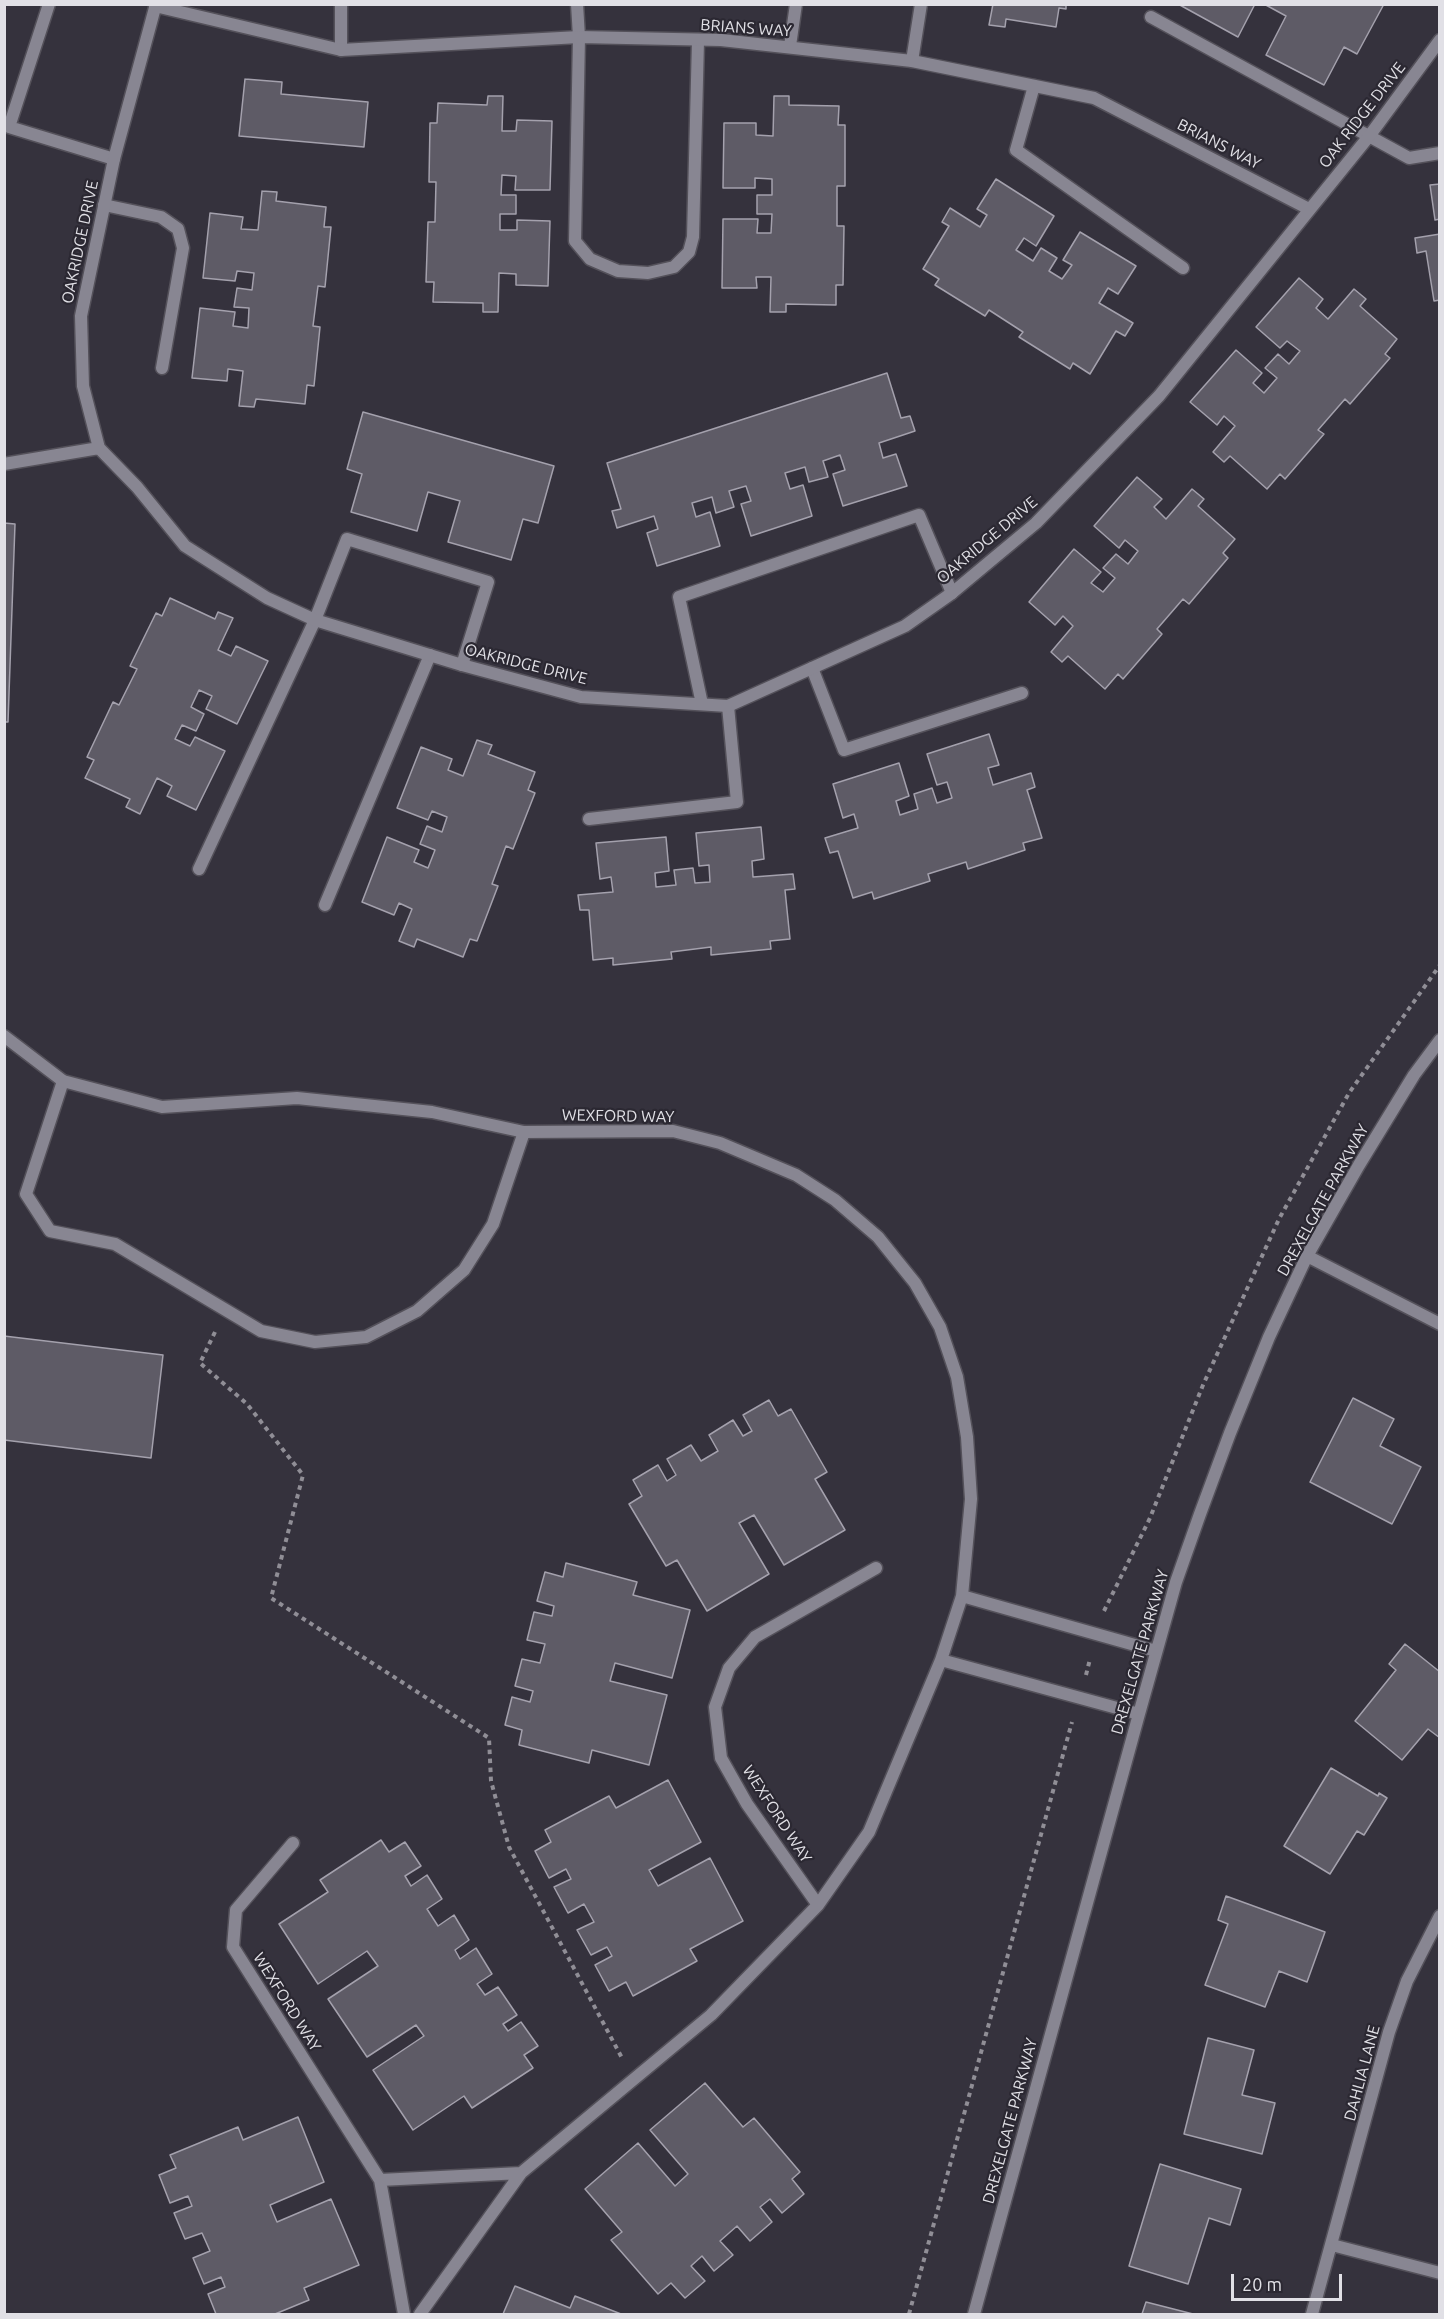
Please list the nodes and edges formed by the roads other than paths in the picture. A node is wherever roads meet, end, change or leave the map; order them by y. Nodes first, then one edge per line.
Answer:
1 (49, 4) edge
2 (341, 4) edge
3 (577, 4) edge
4 (796, 4) edge
5 (921, 4) edge
6 (156, 5) edge
7 (1151, 18) dead end
8 (579, 37) junction
9 (1440, 40) edge
10 (698, 41) junction
11 (790, 46) junction
12 (340, 50) junction
13 (912, 61) junction
14 (1034, 86) junction
15 (1370, 135) junction
16 (1440, 153) edge
17 (114, 159) junction
18 (104, 205) junction
19 (1309, 209) junction
20 (1183, 268) dead end
21 (162, 368) dead end
22 (99, 448) junction
23 (4, 464) edge
24 (952, 593) junction
25 (315, 620) junction
26 (430, 655) junction
27 (462, 665) junction
28 (812, 668) junction
29 (1022, 693) dead end
30 (702, 704) junction
31 (728, 706) junction
32 (589, 819) dead end
33 (199, 869) dead end
34 (325, 905) dead end
35 (4, 1035) edge
36 (1440, 1040) edge
37 (63, 1081) junction
38 (524, 1132) junction
39 (1308, 1256) junction
40 (1440, 1324) edge
41 (876, 1568) dead end
42 (962, 1596) junction
43 (1156, 1651) junction
44 (941, 1660) junction
45 (1138, 1714) junction
46 (293, 1843) dead end
47 (818, 1905) junction
48 (1440, 1916) edge
49 (521, 2173) junction
50 (380, 2180) junction
51 (1332, 2245) junction
52 (1440, 2272) edge
53 (404, 2314) edge
54 (420, 2314) edge
55 (974, 2314) edge
56 (1312, 2314) edge

1 - 17 street
2 - 12 street
3 - 8 street
4 - 11 street
5 - 13 street
6 - 12 street, BRIANS WAY
6 - 17 street, OAKRIDGE DRIVE
7 - 15 street
8 - 10 street, BRIANS WAY
8 - 10 street
8 - 12 street, BRIANS WAY
9 - 15 street, OAK RIDGE DRIVE
10 - 11 street, BRIANS WAY
11 - 13 street, BRIANS WAY
13 - 14 street, BRIANS WAY
14 - 19 street, BRIANS WAY
14 - 20 street
15 - 16 street
15 - 19 street, OAK RIDGE DRIVE
17 - 18 street, OAKRIDGE DRIVE
18 - 21 street
18 - 22 street, OAKRIDGE DRIVE
19 - 24 street, OAKRIDGE DRIVE
22 - 23 street
22 - 25 street, OAKRIDGE DRIVE
24 - 28 street, OAKRIDGE DRIVE
24 - 30 street
25 - 26 street, OAKRIDGE DRIVE
25 - 27 street
25 - 33 street
26 - 27 street, OAKRIDGE DRIVE
26 - 34 street
27 - 30 street, OAKRIDGE DRIVE
28 - 29 street
28 - 31 street, OAKRIDGE DRIVE
30 - 31 street, OAKRIDGE DRIVE
31 - 32 street
35 - 37 street, WEXFORD WAY
36 - 39 street, DREXELGATE PARKWAY
37 - 38 street, WEXFORD WAY
37 - 38 street
38 - 42 street, WEXFORD WAY
39 - 40 street
39 - 43 street, DREXELGATE PARKWAY
41 - 47 street, WEXFORD WAY
42 - 43 street
42 - 44 street, WEXFORD WAY
43 - 45 street, DREXELGATE PARKWAY
44 - 45 street
44 - 47 street, WEXFORD WAY
45 - 55 street, DREXELGATE PARKWAY
46 - 50 street, WEXFORD WAY
47 - 49 street, WEXFORD WAY
48 - 51 street, DAHLIA LANE
49 - 50 street
49 - 54 street, WEXFORD WAY
50 - 53 street, WEXFORD WAY
51 - 52 street
51 - 56 street, DAHLIA LANE

